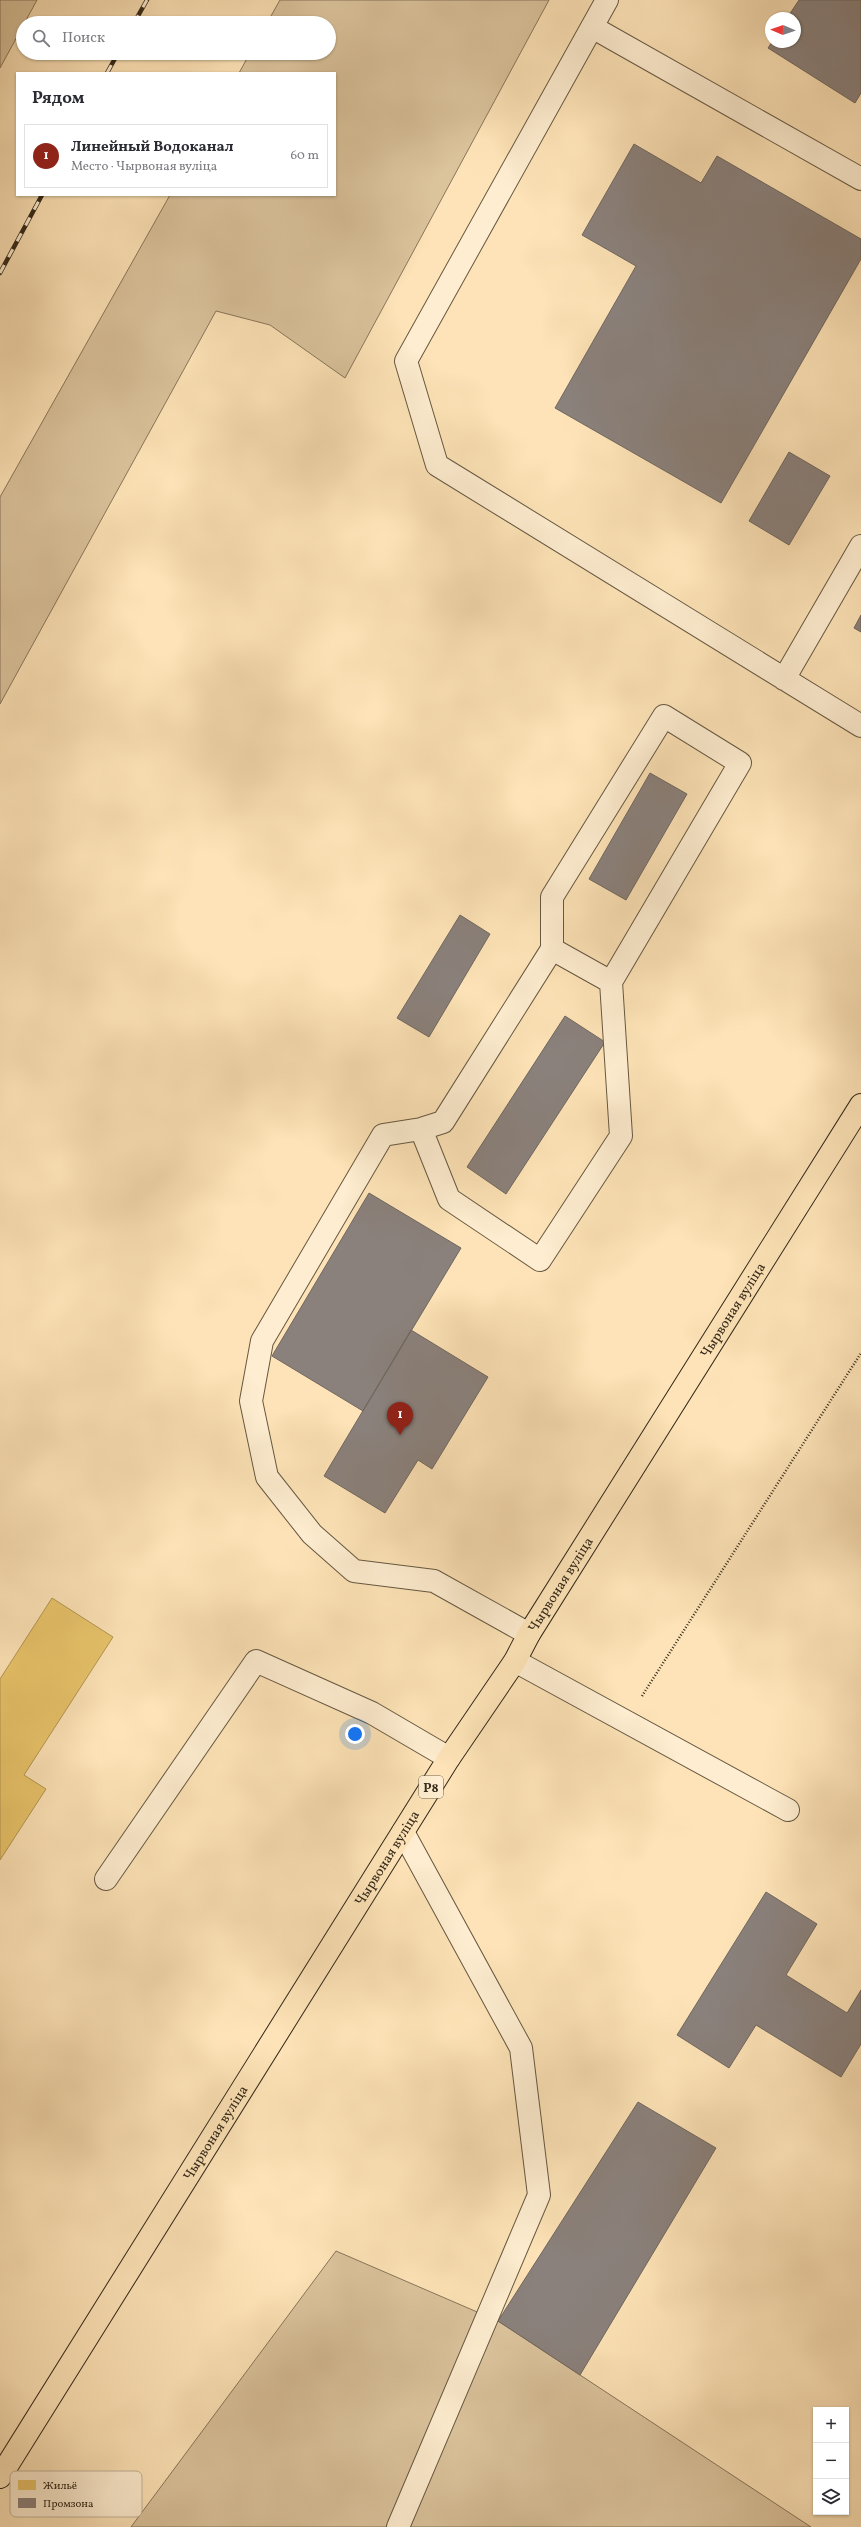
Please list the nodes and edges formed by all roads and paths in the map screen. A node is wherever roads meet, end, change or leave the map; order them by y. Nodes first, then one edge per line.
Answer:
1 (607, 0) edge
2 (592, 27) junction
3 (861, 179) edge
4 (861, 546) edge
5 (784, 679) junction
6 (861, 726) edge
7 (552, 949) junction
8 (611, 982) junction
9 (861, 1105) edge
10 (421, 1129) junction
11 (861, 1353) edge
12 (529, 1634) junction
13 (516, 1661) junction
14 (626, 1720) junction
15 (449, 1758) junction
16 (788, 1810) dead end
17 (403, 1832) junction
18 (106, 1879) dead end
19 (2, 2473) edge
20 (398, 2527) edge

1 - 2 lane
2 - 3 lane
2 - 5 lane
4 - 5 lane
5 - 6 lane
7 - 8 lane
7 - 8 lane
7 - 10 lane
8 - 10 lane
9 - 12 main road, Чырвоная вуліца / Р8
10 - 12 lane
11 - 14 path
12 - 13 main road, Чырвоная вуліца / Р8
13 - 14 lane
13 - 15 main road, Чырвоная вуліца / Р8
14 - 16 lane
15 - 17 main road, Чырвоная вуліца / Р8
15 - 18 lane
17 - 19 main road, Чырвоная вуліца / Р8
17 - 20 lane

